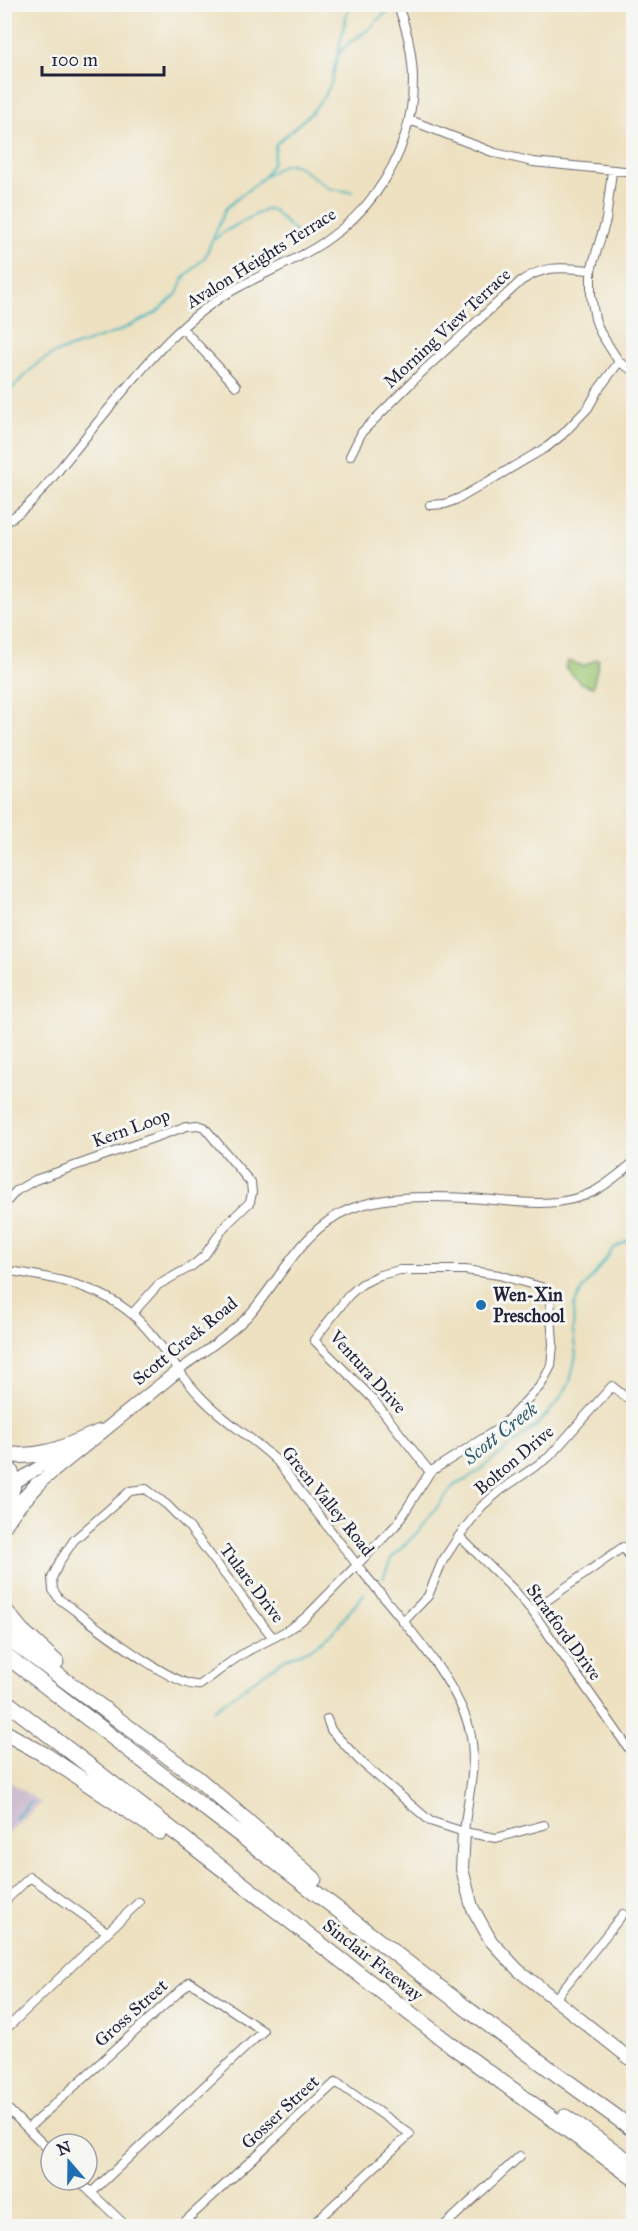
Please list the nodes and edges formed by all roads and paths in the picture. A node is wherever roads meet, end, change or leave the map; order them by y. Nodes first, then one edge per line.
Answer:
1 (397, 4) edge
2 (410, 120) junction
3 (612, 171) junction
4 (633, 172) edge
5 (591, 270) junction
6 (182, 328) junction
7 (619, 362) junction
8 (633, 371) edge
9 (236, 386) dead end
10 (350, 456) dead end
11 (430, 505) dead end
12 (4, 523) edge
13 (633, 1162) edge
14 (4, 1205) edge
15 (4, 1270) edge
16 (132, 1314) junction
17 (179, 1370) junction
18 (633, 1404) edge
19 (100, 1432) junction
20 (4, 1454) edge
21 (4, 1462) edge
22 (430, 1472) junction
23 (38, 1484) junction
24 (9, 1485) edge
25 (4, 1505) edge
26 (4, 1525) edge
27 (459, 1536) junction
28 (633, 1562) edge
29 (357, 1564) junction
30 (4, 1609) edge
31 (532, 1611) junction
32 (403, 1622) junction
33 (4, 1635) edge
34 (273, 1638) junction
35 (4, 1654) edge
36 (5, 1692) edge
37 (327, 1719) dead end
38 (133, 1729) junction
39 (4, 1732) edge
40 (633, 1756) edge
41 (544, 1825) dead end
42 (464, 1832) junction
43 (4, 1902) edge
44 (139, 1902) dead end
45 (282, 1914) junction
46 (623, 1914) dead end
47 (353, 1920) junction
48 (107, 1932) junction
49 (555, 1999) junction
50 (4, 2031) edge
51 (633, 2062) edge
52 (4, 2105) edge
53 (28, 2128) junction
54 (633, 2130) edge
55 (39, 2139) edge
56 (520, 2156) dead end
57 (633, 2165) edge
58 (633, 2178) edge
59 (91, 2193) joint
60 (126, 2226) edge
61 (180, 2226) edge
62 (311, 2226) edge
63 (444, 2226) edge

1 - 2 street, Avalon Heights Terrace
2 - 3 street
2 - 6 street, Avalon Heights Terrace
3 - 4 street
3 - 5 street
5 - 7 street
5 - 10 street, Morning View Terrace
6 - 9 street
6 - 12 street, Avalon Heights Terrace
7 - 8 street
7 - 11 street
13 - 17 street, Scott Creek Road
14 - 16 street, Kern Loop
15 - 16 street, Green Valley Road
16 - 17 street, Green Valley Road
17 - 19 street, Scott Creek Road
17 - 29 street, Green Valley Road
18 - 27 street, Bolton Drive
19 - 20 highway
19 - 23 street, Scott Creek Road
19 - 24 street, Scott Creek Road
21 - 24 highway
22 - 22 street, Ventura Drive
22 - 29 street, Tulare Drive
23 - 25 street, Scott Creek Road
23 - 26 highway
24 - 25 highway
27 - 31 street, Stratford Drive
27 - 32 street, Bolton Drive
28 - 31 street
29 - 32 street, Green Valley Road
29 - 34 street, Tulare Drive
30 - 38 highway
31 - 40 street, Stratford Drive
32 - 42 street, Green Valley Road
33 - 38 highway
34 - 34 street, Tulare Drive
35 - 47 highway, Sinclair Freeway
36 - 45 highway, Sinclair Freeway
36 - 57 highway
37 - 42 street
38 - 47 highway
39 - 45 highway
41 - 42 street
42 - 49 street
43 - 48 street
44 - 48 street
45 - 58 highway, Sinclair Freeway
46 - 49 street
47 - 54 highway, Sinclair Freeway
48 - 50 street
49 - 51 street
52 - 53 street
53 - 55 street
53 - 59 street, Gross Street
56 - 63 street
59 - 60 street
61 - 62 street, Gosser Street

